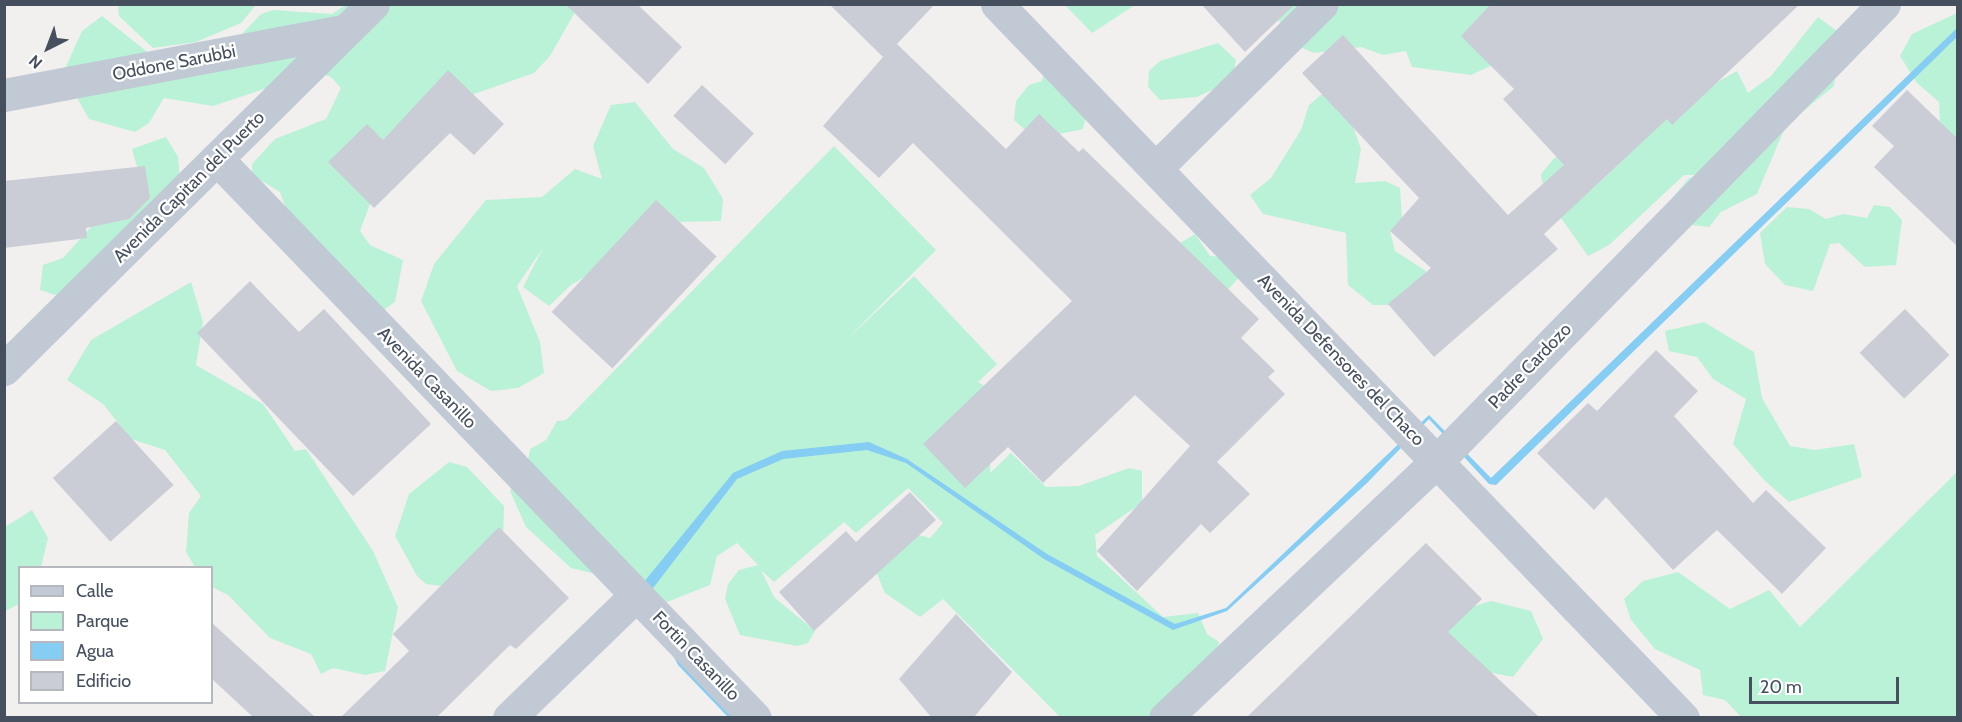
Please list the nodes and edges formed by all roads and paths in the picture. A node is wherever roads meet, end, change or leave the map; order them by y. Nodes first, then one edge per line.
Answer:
1 (373, 4) edge
2 (997, 4) edge
3 (1322, 4) edge
4 (1884, 4) edge
5 (343, 31) junction
6 (4, 95) edge
7 (218, 159) junction
8 (1156, 168) junction
9 (4, 369) edge
10 (1437, 461) junction
11 (636, 595) junction
12 (509, 717) edge
13 (755, 717) edge
14 (1165, 717) edge
15 (1683, 717) edge

1 - 5 street, Avenida Capitan del Puerto
2 - 8 street, Avenida Defensores del Chaco
3 - 8 street
4 - 10 street, Padre Cardozo
5 - 6 street, Oddone Sarubbi
5 - 7 street, Avenida Capitan del Puerto
7 - 9 street, Avenida Capitan del Puerto
7 - 11 street, Avenida Casanillo
8 - 10 street, Avenida Defensores del Chaco
10 - 14 street, Padre Cardozo
10 - 15 street, Avenida Defensores del Chaco
11 - 12 street
11 - 13 street, Fortin Casanillo

